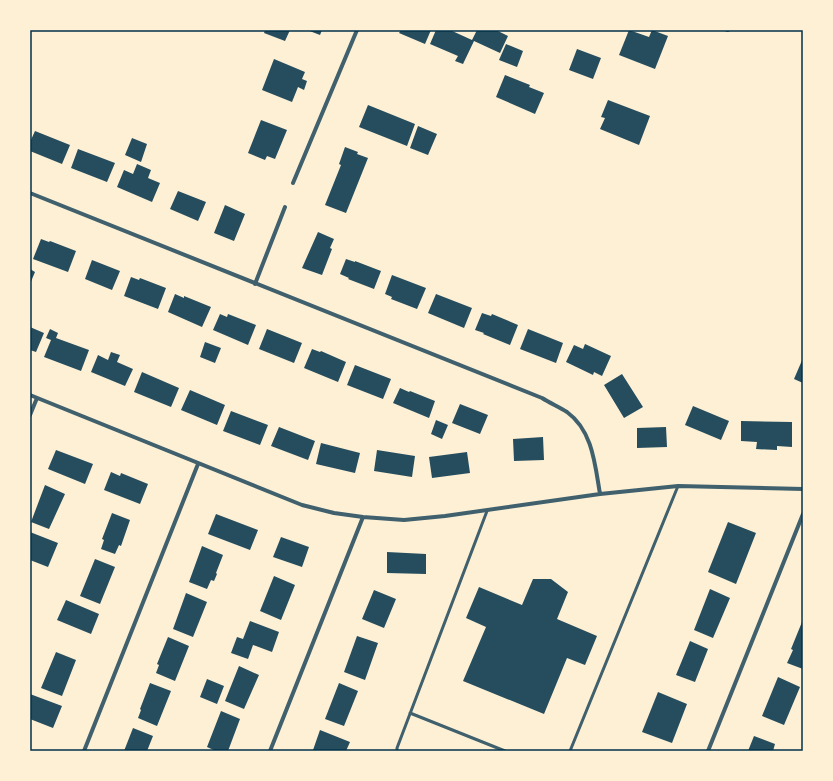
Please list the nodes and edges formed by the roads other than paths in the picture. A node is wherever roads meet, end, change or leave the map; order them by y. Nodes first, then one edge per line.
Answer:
1 (357, 30) edge
2 (293, 183) dead end
3 (30, 193) edge
4 (285, 207) dead end
5 (255, 284) junction
6 (30, 396) edge
7 (37, 398) junction
8 (30, 415) edge
9 (198, 464) junction
10 (678, 486) junction
11 (803, 489) edge
12 (600, 494) junction
13 (487, 510) junction
14 (803, 514) edge
15 (363, 517) junction
16 (410, 713) junction
17 (84, 751) edge
18 (270, 751) edge
19 (397, 751) edge
20 (506, 751) edge
21 (570, 751) edge
22 (708, 751) edge

1 - 2 street
3 - 5 street
4 - 5 street
5 - 12 street
6 - 7 street
7 - 8 street
7 - 9 street
9 - 15 street
9 - 17 street
10 - 11 street
10 - 12 street
10 - 21 lane
12 - 13 street
13 - 15 street
13 - 16 lane
14 - 22 street
15 - 18 street
16 - 19 lane
16 - 20 lane

